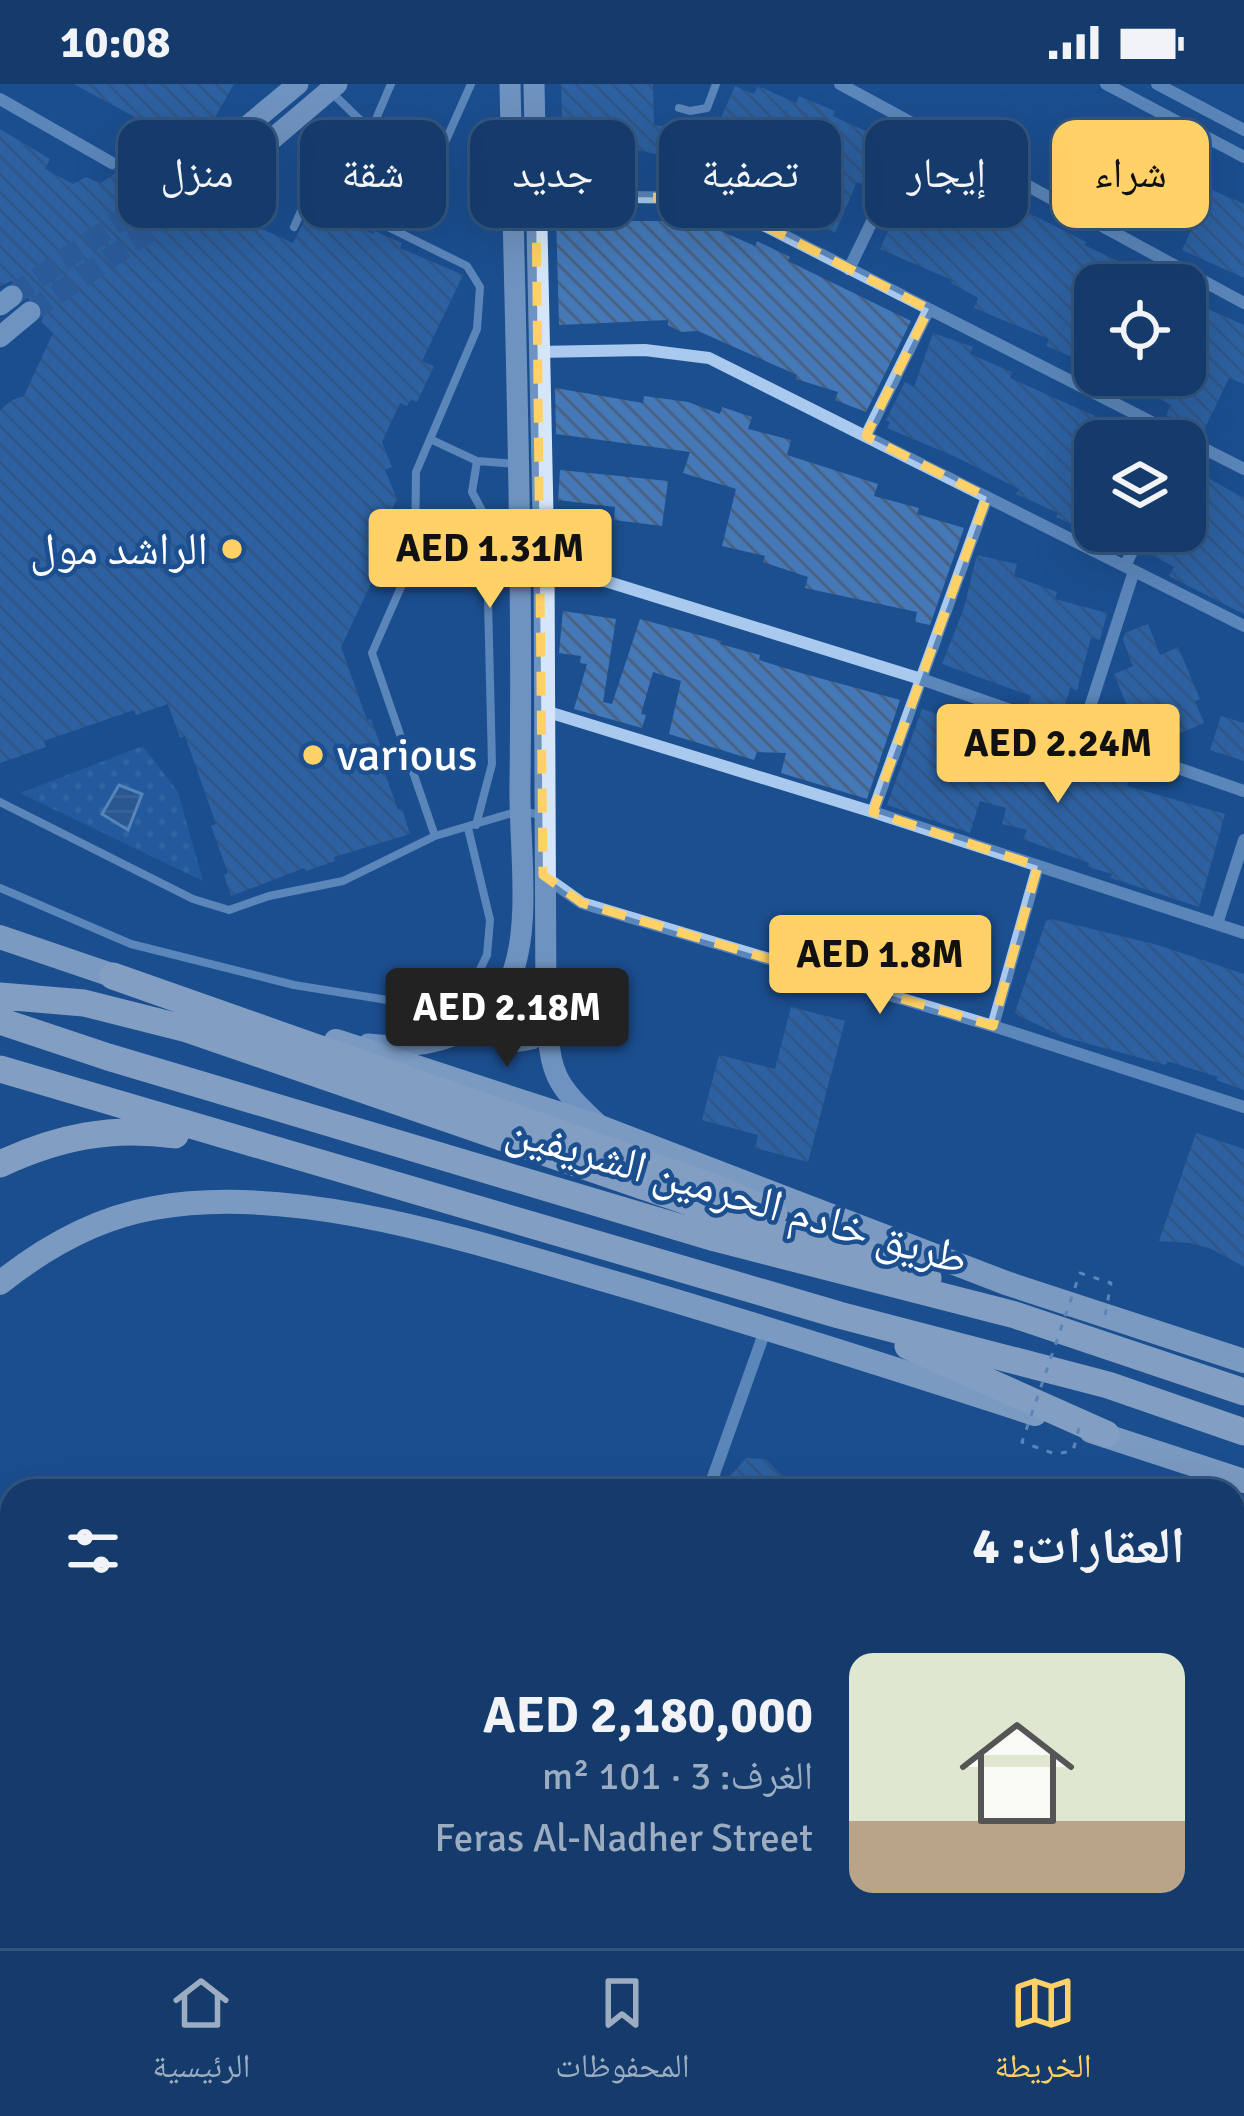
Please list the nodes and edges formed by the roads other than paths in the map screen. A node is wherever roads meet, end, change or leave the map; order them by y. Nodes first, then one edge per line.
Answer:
1 (298, 84) edge
2 (391, 84) edge
3 (471, 84) edge
4 (510, 84) edge
5 (534, 84) edge
6 (716, 84) edge
7 (1106, 84) edge
8 (1157, 84) edge
9 (848, 86) edge
10 (333, 87) edge
11 (0, 99) edge
12 (679, 108) dead end
13 (359, 119) edge
14 (255, 120) edge
15 (376, 120) edge
16 (535, 120) edge
17 (904, 120) edge
18 (1244, 130) edge
19 (276, 136) edge
20 (446, 140) edge
21 (1244, 157) edge
22 (112, 163) tunnel mouth
23 (1028, 187) edge
24 (635, 197) edge
25 (300, 214) edge
26 (294, 227) dead end
27 (389, 228) edge
28 (536, 228) edge
29 (868, 228) edge
30 (849, 268) junction
31 (1244, 303) edge
32 (929, 309) junction
33 (30, 312) tunnel mouth
34 (0, 337) edge
35 (537, 352) junction
36 (1145, 420) edge
37 (866, 436) junction
38 (430, 439) junction
39 (1206, 451) edge
40 (476, 461) junction
41 (516, 464) junction
42 (1244, 469) edge
43 (987, 497) junction
44 (1135, 552) edge
45 (544, 562) junction
46 (1130, 568) junction
47 (1244, 626) edge
48 (921, 679) junction
49 (545, 711) junction
50 (1082, 735) junction
51 (1244, 791) edge
52 (0, 802) edge
53 (873, 812) junction
54 (531, 813) junction
55 (472, 827) junction
56 (435, 836) junction
57 (1244, 840) edge
58 (1038, 866) junction
59 (543, 875) junction
60 (0, 888) edge
61 (1216, 924) junction
62 (1244, 933) edge
63 (0, 937) edge
64 (113, 976) junction
65 (0, 996) edge
66 (496, 1003) junction
67 (546, 1012) junction
68 (0, 1021) edge
69 (993, 1026) junction
70 (333, 1040) junction
71 (0, 1069) edge
72 (1244, 1107) edge
73 (600, 1127) junction
74 (0, 1164) edge
75 (335, 1167) junction
76 (0, 1282) edge
77 (839, 1315) junction
78 (1015, 1315) junction
79 (766, 1327) junction
80 (1244, 1361) edge
81 (1244, 1391) edge
82 (1092, 1431) junction
83 (1244, 1432) edge
84 (712, 1479) edge
85 (1241, 1479) edge

1 - 14 street
2 - 15 lane
3 - 20 lane
4 - 41 street
5 - 16 street
6 - 12 lane
7 - 21 street
8 - 18 street
9 - 17 street
10 - 13 lane
10 - 19 street
11 - 22 street
23 - 31 street
24 - 30 street
25 - 26 lane
27 - 38 lane
28 - 35 street
29 - 30 street
30 - 32 street
32 - 36 street
32 - 37 street
33 - 34 street
35 - 37 street
35 - 45 street
37 - 43 street
38 - 40 lane
38 - 56 lane
39 - 42 street
40 - 41 lane
40 - 55 lane
41 - 54 street
43 - 46 street
43 - 48 street
44 - 46 street
45 - 48 street
45 - 49 street
46 - 47 street
46 - 50 street
48 - 50 street
48 - 53 street
49 - 53 street
49 - 54 street
50 - 51 street
52 - 56 lane
53 - 58 street
54 - 55 lane
54 - 59 street
54 - 66 street
55 - 56 lane
55 - 60 lane
57 - 61 street
58 - 61 street
58 - 69 street
59 - 67 street
59 - 69 street
61 - 62 street
63 - 64 main road
64 - 70 main road
64 - 78 highway
65 - 78 highway
66 - 67 street
66 - 70 street
67 - 73 street
68 - 78 highway, طريق خادم الحرمين الشريفين
69 - 72 street
70 - 73 main road
71 - 75 highway, طريق خادم الحرمين الشريفين
73 - 80 main road
74 - 75 highway
75 - 77 highway, طريق خادم الحرمين الشريفين
76 - 79 main road
77 - 82 highway
77 - 83 highway, طريق خادم الحرمين الشريفين
78 - 81 highway, طريق خادم الحرمين الشريفين
79 - 82 main road
79 - 84 street
82 - 85 main road

